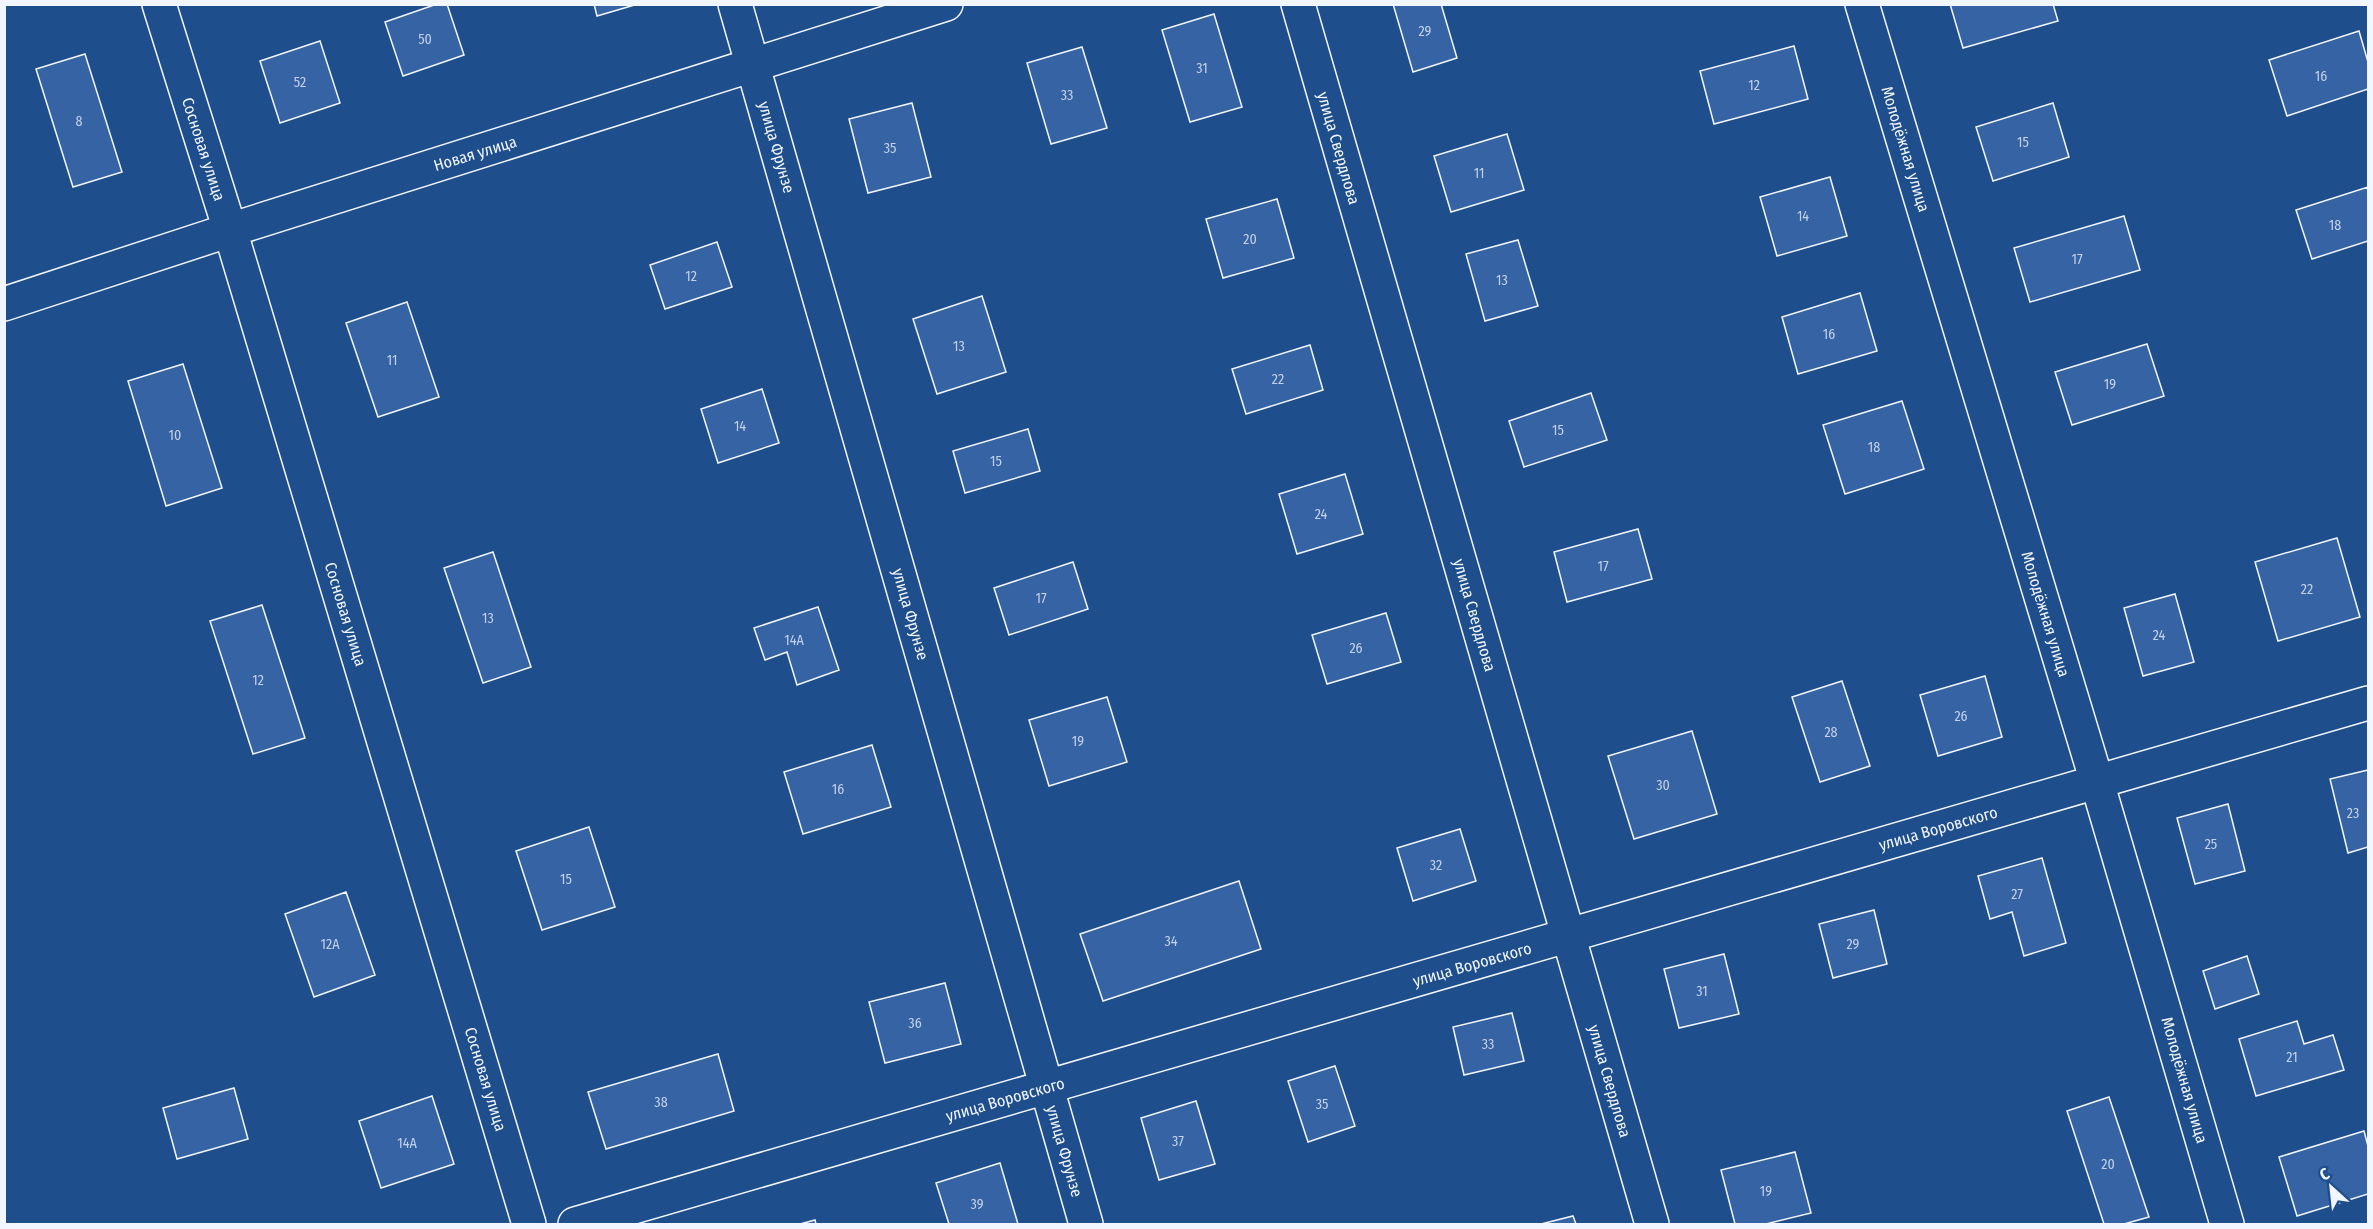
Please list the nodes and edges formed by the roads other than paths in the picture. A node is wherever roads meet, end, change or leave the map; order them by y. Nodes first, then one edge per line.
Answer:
1 (159, 4) edge
2 (735, 4) edge
3 (946, 4) edge
4 (1298, 4) edge
5 (1862, 4) edge
6 (753, 65) junction
7 (230, 230) junction
8 (4, 303) edge
9 (2368, 703) edge
10 (2097, 782) junction
11 (1568, 936) junction
12 (1047, 1087) junction
13 (529, 1224) edge
14 (575, 1224) edge
15 (1086, 1224) edge
16 (1652, 1224) edge
17 (2227, 1224) edge

1 - 7 street, Сосновая улица
2 - 6 street, улица Фрунзе
3 - 6 street, Новая улица
4 - 11 street, улица Свердлова
5 - 10 street, Молодёжная улица
6 - 7 street, Новая улица
6 - 12 street, улица Фрунзе
7 - 8 street, Новая улица
7 - 13 street, Сосновая улица
9 - 10 street, улица Воровского
10 - 11 street, улица Воровского
10 - 17 street, Молодёжная улица
11 - 12 street, улица Воровского
11 - 16 street, улица Свердлова
12 - 14 street, улица Воровского
12 - 15 street, улица Фрунзе

